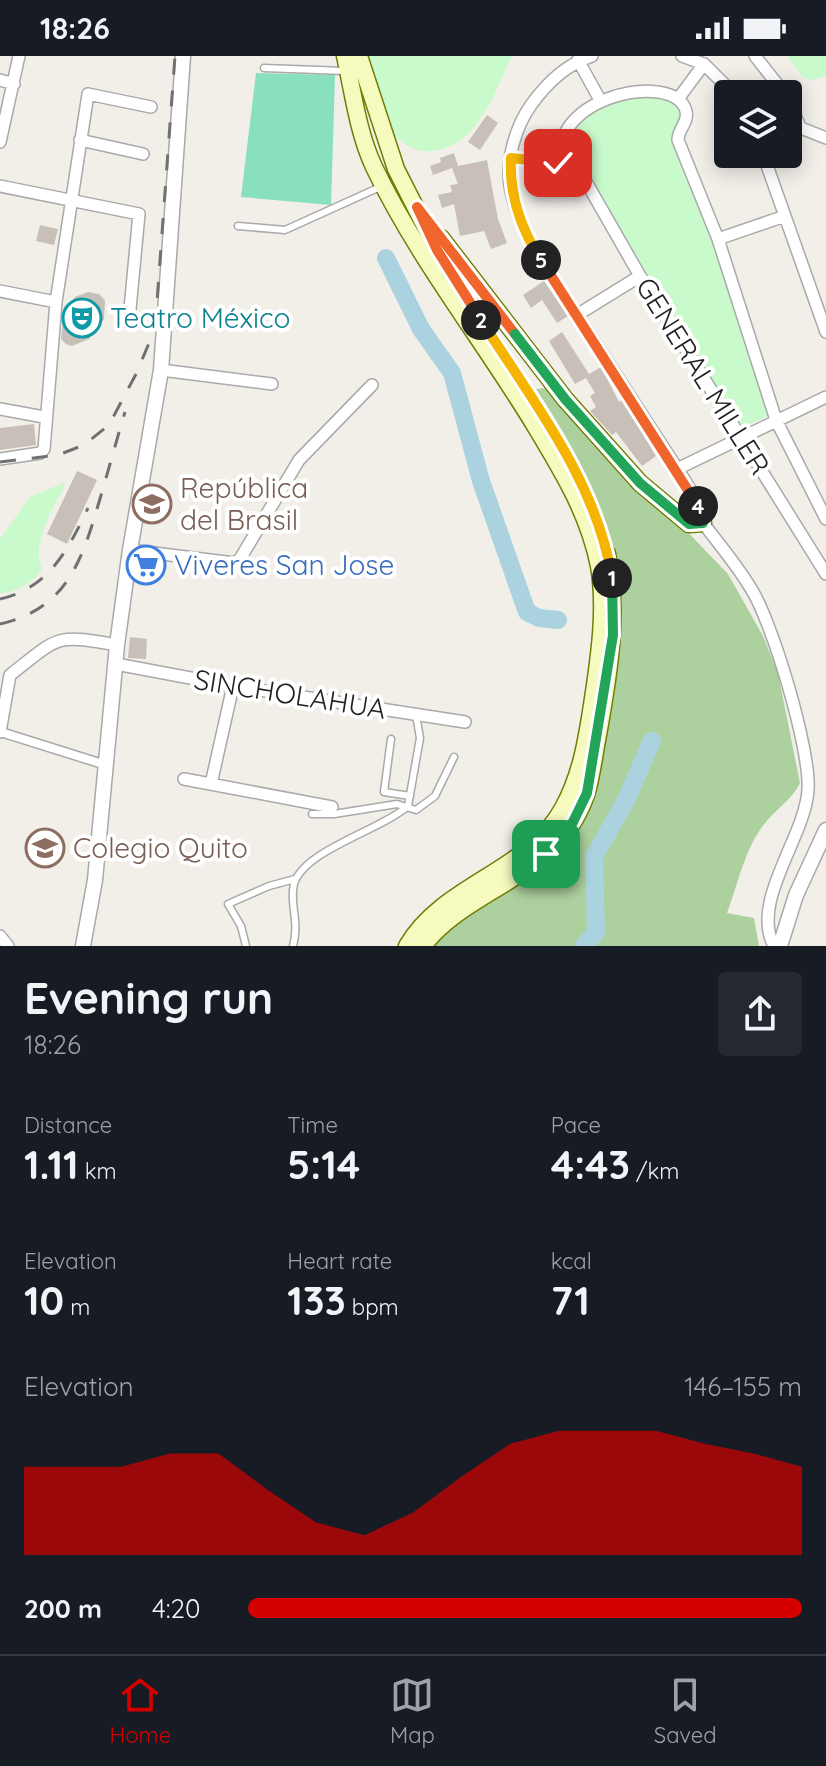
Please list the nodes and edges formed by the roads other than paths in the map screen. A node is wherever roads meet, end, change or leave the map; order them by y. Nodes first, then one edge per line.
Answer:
1 (19, 56) edge
2 (183, 56) edge
3 (359, 56) edge
4 (592, 56) edge
5 (682, 56) edge
6 (755, 56) edge
7 (578, 60) junction
8 (347, 63) edge
9 (704, 64) junction
10 (264, 68) dead end
11 (0, 80) edge
12 (720, 80) edge
13 (774, 80) edge
14 (14, 84) junction
15 (678, 99) junction
16 (600, 100) junction
17 (151, 107) dead end
18 (802, 128) edge
19 (826, 138) edge
20 (80, 140) junction
21 (0, 142) edge
22 (143, 154) dead end
23 (511, 158) junction
24 (558, 163) junction
25 (768, 168) edge
26 (0, 186) edge
27 (384, 186) junction
28 (70, 201) junction
29 (417, 207) junction
30 (785, 216) junction
31 (238, 226) dead end
32 (718, 239) junction
33 (640, 276) junction
34 (0, 291) edge
35 (56, 302) junction
36 (130, 309) dead end
37 (577, 315) junction
38 (826, 332) edge
39 (161, 370) junction
40 (272, 384) dead end
41 (372, 385) dead end
42 (826, 397) edge
43 (0, 409) edge
44 (44, 417) junction
45 (776, 420) junction
46 (742, 436) junction
47 (0, 459) edge
48 (677, 469) junction
49 (826, 519) edge
50 (703, 523) junction
51 (130, 550) junction
52 (826, 574) edge
53 (117, 645) junction
54 (116, 664) junction
55 (5, 675) edge
56 (233, 686) junction
57 (416, 715) junction
58 (465, 722) dead end
59 (1, 732) edge
60 (391, 739) dead end
61 (454, 757) dead end
62 (106, 765) junction
63 (184, 779) dead end
64 (211, 784) junction
65 (410, 796) junction
66 (332, 807) dead end
67 (406, 808) junction
68 (312, 814) dead end
69 (826, 830) edge
70 (295, 879) junction
71 (0, 936) edge
72 (8, 946) edge
73 (83, 946) edge
74 (246, 946) edge
75 (293, 946) edge
76 (407, 946) edge
77 (423, 946) edge
78 (777, 946) edge

1 - 14 street
2 - 39 street
3 - 29 main road
4 - 7 street
5 - 9 street
6 - 13 street
7 - 16 street
7 - 23 street
8 - 10 lane
8 - 27 main road
9 - 12 street
9 - 15 street
11 - 14 street
14 - 21 street
15 - 16 street
15 - 32 street, GENERAL MILLER
16 - 24 street
17 - 20 street
18 - 19 street
20 - 22 street
20 - 28 street
23 - 24 street
23 - 37 street
24 - 33 street, GENERAL MILLER
25 - 30 street
26 - 28 street
27 - 31 lane
27 - 76 main road
28 - 35 street
28 - 36 street
29 - 50 main road
29 - 77 main road
30 - 32 street
30 - 38 street
32 - 45 street, GENERAL MILLER
33 - 37 street
33 - 46 street, GENERAL MILLER
34 - 35 street
35 - 44 street
37 - 48 street
39 - 40 street
39 - 51 street
41 - 51 street
42 - 45 street
43 - 44 street
44 - 47 street
45 - 46 street
45 - 49 street, GENERAL MILLER
46 - 48 street
46 - 52 street, GENERAL MILLER
48 - 50 street
50 - 78 street
51 - 53 street
53 - 54 street
53 - 55 street
54 - 56 street, SINCHOLAHUA
54 - 62 street
55 - 59 street
56 - 57 street, SINCHOLAHUA
56 - 64 street
57 - 58 street, SINCHOLAHUA
57 - 65 lane
59 - 62 street
60 - 65 lane
61 - 67 lane
62 - 73 street
63 - 64 street
64 - 66 street
65 - 67 lane
67 - 68 lane
67 - 70 lane
69 - 78 street
70 - 74 lane
70 - 75 lane
71 - 72 street

